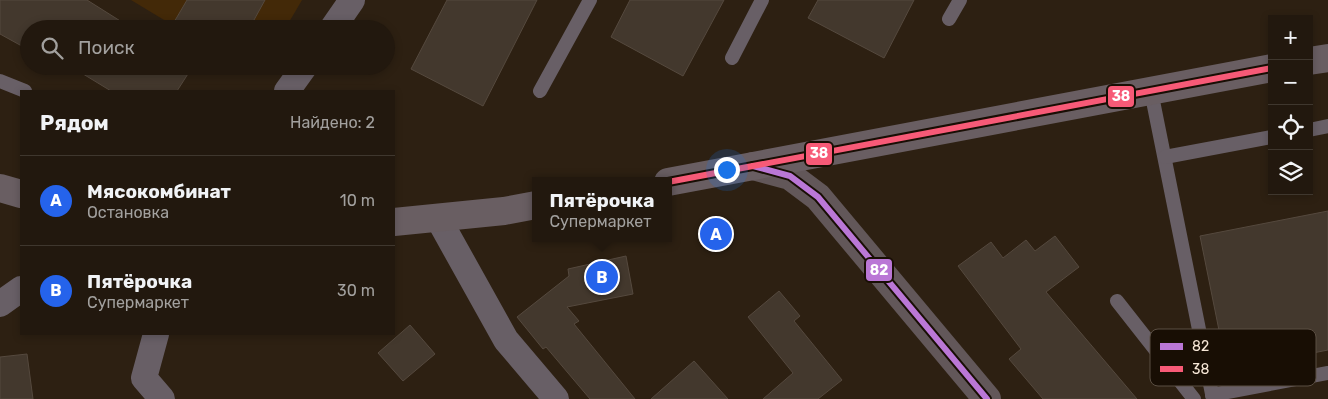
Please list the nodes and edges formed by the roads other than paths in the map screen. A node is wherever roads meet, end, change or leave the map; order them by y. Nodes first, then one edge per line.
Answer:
1 (352, 0) edge
2 (590, 0) edge
3 (762, 0) edge
4 (960, 0) edge
5 (950, 18) dead end
6 (338, 20) edge
7 (732, 58) dead end
8 (1328, 58) edge
9 (1313, 60) edge
10 (1268, 69) edge
11 (299, 75) edge
12 (0, 81) edge
13 (22, 90) edge
14 (288, 90) edge
15 (540, 91) dead end
16 (1151, 92) junction
17 (1328, 126) edge
18 (1313, 129) edge
19 (1268, 138) edge
20 (1164, 157) junction
21 (753, 166) junction
22 (672, 181) edge
23 (0, 188) edge
24 (20, 194) edge
25 (532, 206) edge
26 (438, 218) junction
27 (395, 222) edge
28 (20, 290) edge
29 (1117, 301) dead end
30 (0, 304) edge
31 (1198, 329) edge
32 (156, 335) edge
33 (1150, 343) edge
34 (1184, 386) edge
35 (1265, 386) edge
36 (1212, 397) edge
37 (162, 399) edge
38 (556, 399) edge
39 (987, 399) edge
40 (1194, 399) edge

1 - 6 street
2 - 15 lane
3 - 7 lane
4 - 5 lane
8 - 9 main road
10 - 16 main road
11 - 14 street
12 - 13 lane
16 - 20 lane
16 - 21 main road
17 - 18 lane
19 - 20 lane
20 - 31 lane
21 - 22 main road
21 - 39 main road
23 - 24 main road
25 - 26 main road
26 - 27 main road
26 - 38 street
28 - 30 street
29 - 33 lane
32 - 37 street
34 - 40 lane
35 - 36 lane

